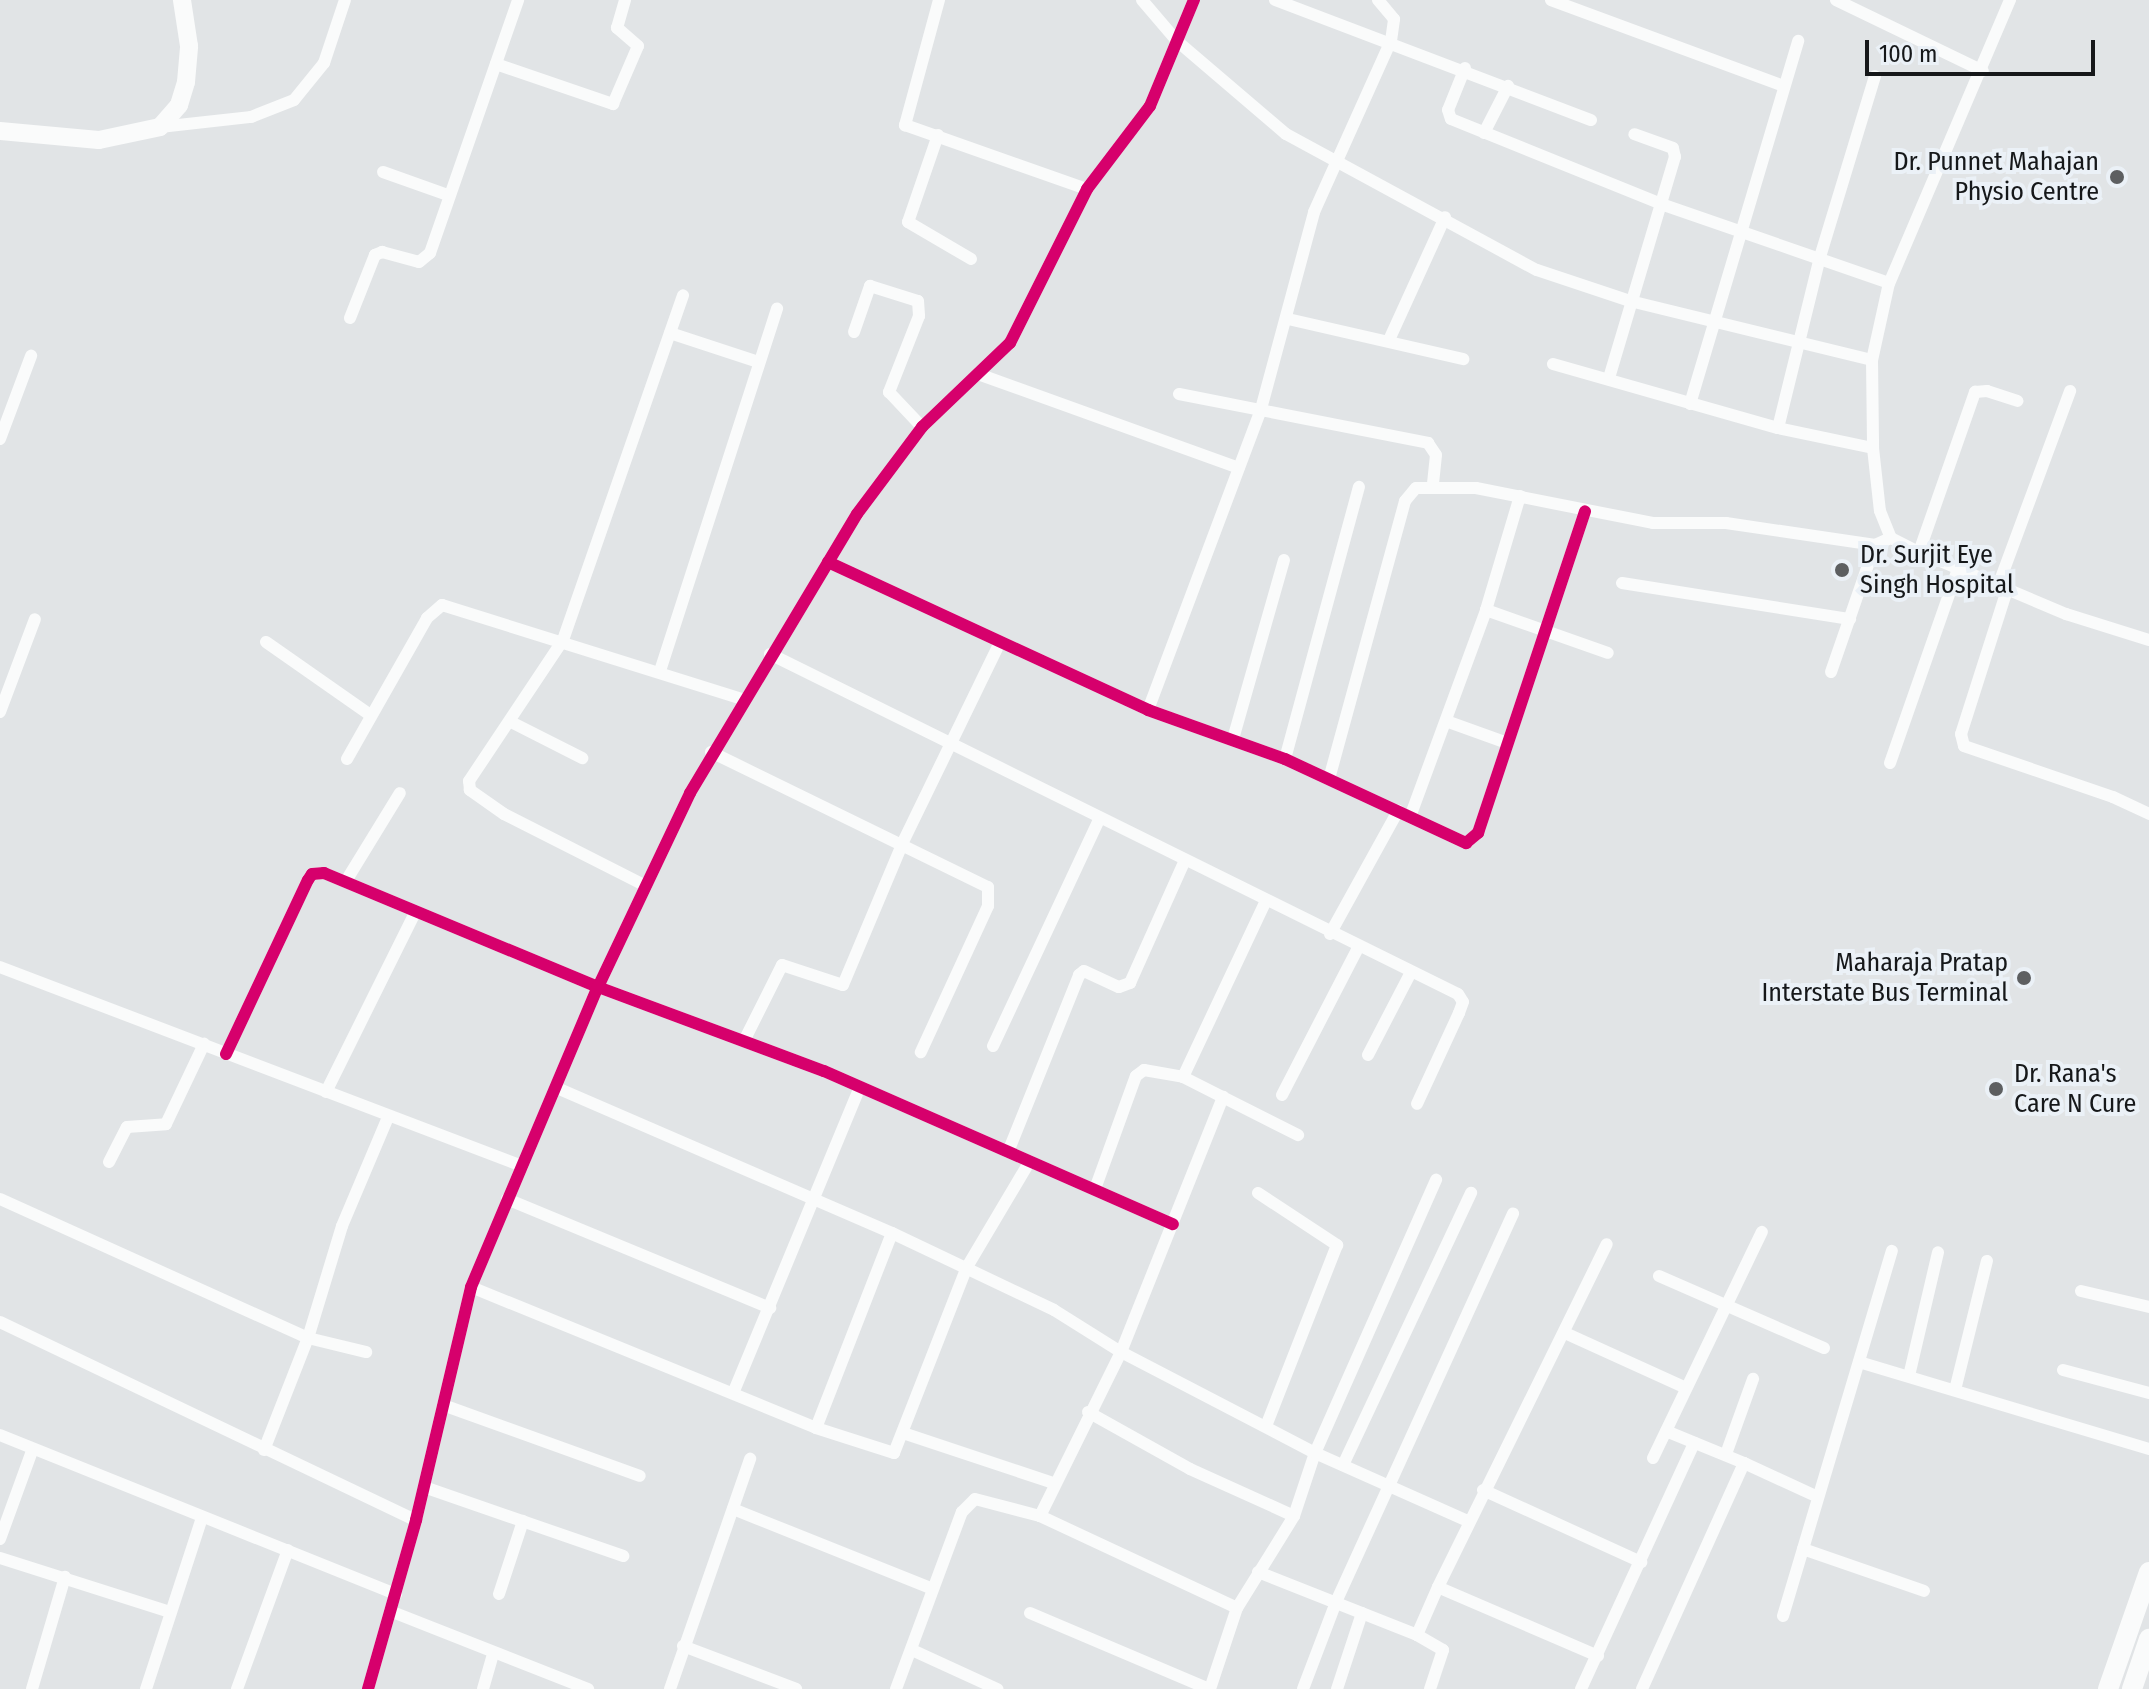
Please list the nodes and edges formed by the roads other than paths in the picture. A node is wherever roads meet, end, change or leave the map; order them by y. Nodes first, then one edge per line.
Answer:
1 (182, 0) edge
2 (345, 0) edge
3 (518, 0) edge
4 (625, 0) edge
5 (939, 0) edge
6 (1142, 0) edge
7 (1194, 0) edge
8 (1275, 0) edge
9 (1378, 0) edge
10 (1551, 0) edge
11 (1836, 0) edge
12 (2010, 0) edge
13 (1177, 41) junction
14 (1391, 41) junction
15 (1798, 41) dead end
16 (496, 64) junction
17 (1465, 68) junction
18 (1983, 71) junction
19 (1875, 76) dead end
20 (1508, 86) junction
21 (1784, 86) junction
22 (1591, 120) dead end
23 (160, 127) junction
24 (0, 131) edge
25 (1484, 133) junction
26 (1634, 134) dead end
27 (938, 135) junction
28 (1337, 165) junction
29 (383, 172) dead end
30 (1087, 189) junction
31 (448, 195) junction
32 (1661, 204) junction
33 (1445, 217) junction
34 (1739, 228) junction
35 (1820, 257) junction
36 (971, 259) dead end
37 (1889, 283) junction
38 (683, 295) dead end
39 (1630, 301) junction
40 (777, 308) dead end
41 (350, 318) dead end
42 (1288, 319) junction
43 (1713, 321) junction
44 (854, 332) dead end
45 (670, 333) junction
46 (1389, 340) junction
47 (1803, 344) junction
48 (31, 356) dead end
49 (1463, 359) dead end
50 (1872, 360) junction
51 (758, 362) junction
52 (1553, 364) dead end
53 (978, 374) junction
54 (1609, 378) junction
55 (2070, 391) dead end
56 (1179, 394) dead end
57 (2017, 401) dead end
58 (1690, 404) junction
59 (1261, 409) junction
60 (922, 427) junction
61 (1778, 428) junction
62 (0, 439) edge
63 (1873, 448) junction
64 (1239, 468) junction
65 (1433, 486) junction
66 (1359, 487) dead end
67 (1520, 496) junction
68 (1585, 511) junction
69 (1891, 538) junction
70 (1875, 545) junction
71 (1919, 552) junction
72 (1284, 560) dead end
73 (828, 562) junction
74 (1958, 569) junction
75 (1622, 583) dead end
76 (2003, 588) junction
77 (1486, 610) junction
78 (35, 619) dead end
79 (1850, 619) junction
80 (1548, 632) junction
81 (563, 640) junction
82 (2149, 640) edge
83 (266, 642) dead end
84 (999, 644) junction
85 (1608, 653) dead end
86 (770, 654) junction
87 (660, 671) junction
88 (1831, 672) dead end
89 (742, 699) junction
90 (1148, 710) junction
91 (0, 712) edge
92 (369, 714) junction
93 (1446, 721) junction
94 (511, 722) junction
95 (1233, 739) junction
96 (954, 742) junction
97 (1507, 743) junction
98 (711, 752) junction
99 (582, 758) dead end
100 (347, 759) dead end
101 (1285, 759) junction
102 (1890, 763) dead end
103 (1329, 779) junction
104 (400, 793) dead end
105 (1404, 814) junction
106 (2149, 814) edge
107 (1100, 818) junction
108 (903, 842) junction
109 (1184, 862) junction
110 (346, 881) junction
111 (646, 886) junction
112 (1266, 901) junction
113 (415, 913) junction
114 (1330, 934) junction
115 (1358, 948) junction
116 (0, 967) edge
117 (1410, 974) junction
118 (598, 987) junction
119 (744, 1041) junction
120 (204, 1044) junction
121 (993, 1046) dead end
122 (921, 1052) dead end
123 (226, 1054) junction
124 (1368, 1055) dead end
125 (1183, 1077) junction
126 (860, 1087) junction
127 (557, 1088) junction
128 (326, 1092) junction
129 (1282, 1095) dead end
130 (1223, 1097) junction
131 (1417, 1104) dead end
132 (388, 1117) junction
133 (1298, 1135) dead end
134 (1008, 1152) junction
135 (1030, 1161) junction
136 (109, 1162) dead end
137 (522, 1166) junction
138 (1436, 1180) dead end
139 (1095, 1189) junction
140 (1258, 1193) dead end
141 (1471, 1193) dead end
142 (0, 1199) edge
143 (507, 1199) junction
144 (814, 1202) junction
145 (1513, 1213) dead end
146 (1173, 1224) junction
147 (1762, 1232) dead end
148 (892, 1233) junction
149 (1607, 1244) dead end
150 (1892, 1251) dead end
151 (1938, 1252) dead end
152 (1987, 1261) dead end
153 (967, 1267) junction
154 (1659, 1276) dead end
155 (471, 1287) junction
156 (2081, 1291) dead end
157 (2149, 1307) edge
158 (770, 1308) junction
159 (1726, 1308) junction
160 (0, 1322) edge
161 (1565, 1333) junction
162 (308, 1338) junction
163 (1824, 1348) dead end
164 (366, 1352) dead end
165 (1121, 1352) junction
166 (1859, 1362) junction
167 (2063, 1370) dead end
168 (1909, 1376) junction
169 (1753, 1379) dead end
170 (1686, 1388) junction
171 (1955, 1390) junction
172 (734, 1391) junction
173 (2149, 1393) edge
174 (443, 1405) junction
175 (1088, 1412) junction
176 (1266, 1426) junction
177 (816, 1428) junction
178 (1666, 1431) junction
179 (903, 1433) junction
180 (0, 1435) edge
181 (1694, 1443) junction
182 (2149, 1449) edge
183 (264, 1450) junction
184 (32, 1451) junction
185 (1315, 1453) junction
186 (1726, 1454) junction
187 (1653, 1458) dead end
188 (750, 1459) dead end
189 (1744, 1463) junction
190 (1343, 1465) junction
191 (640, 1476) dead end
192 (1053, 1483) junction
193 (1387, 1485) junction
194 (424, 1487) junction
195 (1483, 1490) junction
196 (1818, 1497) junction
197 (733, 1509) junction
198 (1040, 1516) junction
199 (1294, 1516) junction
200 (202, 1518) junction
201 (416, 1520) junction
202 (523, 1521) junction
203 (1468, 1521) junction
204 (0, 1539) edge
205 (1803, 1549) junction
206 (288, 1550) junction
207 (623, 1556) dead end
208 (0, 1558) edge
209 (1641, 1562) junction
210 (1258, 1572) junction
211 (2149, 1572) edge
212 (65, 1577) junction
213 (1438, 1587) junction
214 (933, 1589) junction
215 (1924, 1591) dead end
216 (396, 1594) junction
217 (499, 1594) dead end
218 (1336, 1602) junction
219 (1237, 1608) junction
220 (167, 1611) junction
221 (390, 1611) junction
222 (1030, 1613) dead end
223 (1362, 1613) junction
224 (1783, 1616) dead end
225 (1417, 1635) junction
226 (2149, 1639) edge
227 (683, 1646) junction
228 (912, 1650) junction
229 (493, 1655) junction
230 (1598, 1656) junction
231 (32, 1689) edge
232 (146, 1689) edge
233 (237, 1689) edge
234 (368, 1689) edge
235 (483, 1689) edge
236 (588, 1689) edge
237 (670, 1689) edge
238 (796, 1689) edge
239 (896, 1689) edge
240 (997, 1689) edge
241 (1210, 1689) edge
242 (1303, 1689) edge
243 (1337, 1689) edge
244 (1430, 1689) edge
245 (1581, 1689) edge
246 (1642, 1689) edge
247 (2108, 1689) edge
248 (2132, 1689) edge

1 - 23 street
2 - 23 street
3 - 16 street
4 - 16 street
5 - 27 street
6 - 13 street
7 - 13 street
8 - 14 street
9 - 14 street
10 - 21 street
11 - 18 street
12 - 18 street
13 - 28 street
13 - 30 street
14 - 17 street
14 - 28 street
15 - 21 street
16 - 31 street
17 - 20 street
17 - 25 street
18 - 37 street
19 - 35 street
20 - 22 street
20 - 25 street
21 - 34 street
23 - 24 street
25 - 32 street
26 - 32 street
27 - 30 street
27 - 36 street
28 - 33 street
28 - 42 street
29 - 31 street
30 - 53 street
31 - 41 street
32 - 34 street
32 - 39 street
33 - 39 street
33 - 46 street
34 - 35 street
34 - 43 street
35 - 37 street
35 - 47 street
37 - 50 street
38 - 45 street
39 - 43 street
39 - 54 street
40 - 51 street
42 - 46 street
42 - 59 street
43 - 47 street
43 - 58 street
44 - 60 street
45 - 51 street
45 - 81 street
46 - 49 street
47 - 50 street
47 - 61 street
48 - 62 street
50 - 63 street
51 - 87 street
52 - 54 street
53 - 60 street
53 - 64 street
54 - 58 street
55 - 76 street
56 - 59 street
57 - 71 street
58 - 61 street
59 - 64 street
59 - 65 street
60 - 73 street
61 - 63 street
63 - 69 street
64 - 90 street
65 - 67 street
65 - 103 street
66 - 101 street
67 - 68 street
67 - 77 street
68 - 70 street
68 - 80 street
69 - 70 street
69 - 71 street
70 - 79 street
71 - 74 street
72 - 95 street
73 - 84 street
73 - 86 street
74 - 76 street
74 - 102 street
75 - 79 street
76 - 82 street
76 - 106 street
77 - 80 street
77 - 93 street
78 - 91 street
79 - 88 street
80 - 85 street
80 - 97 street
81 - 87 street
81 - 92 street
81 - 94 street
83 - 92 street
84 - 90 street
84 - 96 street
86 - 89 street
86 - 96 street
87 - 89 street
89 - 98 street
90 - 95 street
92 - 100 street
93 - 97 street
93 - 105 street
94 - 99 street
94 - 111 street
95 - 101 street
96 - 107 street
96 - 108 street
97 - 105 street
98 - 108 street
98 - 111 street
101 - 103 street
103 - 105 street
104 - 110 street
105 - 114 street
107 - 109 street
107 - 121 street
108 - 119 street
108 - 122 street
109 - 112 street
109 - 134 street
110 - 113 street
110 - 123 street
111 - 118 street
112 - 114 street
112 - 125 street
113 - 118 street
113 - 128 street
114 - 115 street
115 - 117 street
115 - 129 street
116 - 120 street
117 - 124 street
117 - 131 street
118 - 119 street
118 - 127 street
119 - 126 street
120 - 123 street
120 - 136 street
123 - 128 street
125 - 130 street
125 - 139 street
126 - 134 street
126 - 144 street
127 - 137 street
127 - 144 street
128 - 132 street
130 - 133 street
130 - 146 street
132 - 137 street
132 - 162 street
134 - 135 street
135 - 139 street
135 - 153 street
137 - 143 street
138 - 185 street
139 - 146 street
140 - 176 street
141 - 190 street
142 - 162 street
143 - 155 street
143 - 158 street
144 - 148 street
144 - 158 street
145 - 193 street
146 - 165 street
147 - 159 street
148 - 153 street
148 - 177 street
149 - 161 street
150 - 166 street
151 - 168 street
152 - 171 street
153 - 165 street
153 - 179 street
154 - 159 street
155 - 172 street
155 - 174 street
156 - 157 street
158 - 172 street
159 - 163 street
159 - 170 street
160 - 183 street
161 - 170 street
161 - 195 street
162 - 164 street
162 - 183 street
165 - 175 street
165 - 176 street
166 - 168 street
166 - 196 street
167 - 173 street
168 - 171 street
169 - 186 street
170 - 178 street
171 - 182 street
172 - 177 street
174 - 191 street
174 - 194 street
175 - 192 street
175 - 199 street
176 - 185 street
177 - 179 street
178 - 181 street
178 - 187 street
179 - 192 street
180 - 184 street
181 - 186 street
181 - 209 street
183 - 201 street
184 - 200 street
184 - 204 street
185 - 190 street
185 - 199 street
186 - 189 street
188 - 197 street
189 - 196 street
189 - 246 street
190 - 193 street
192 - 198 street
193 - 203 street
193 - 218 street
194 - 201 street
194 - 202 street
195 - 203 street
195 - 209 street
196 - 205 street
197 - 214 street
197 - 227 street
198 - 214 street
198 - 219 street
199 - 210 street
200 - 206 street
200 - 220 street
201 - 216 street
202 - 207 street
202 - 217 street
203 - 213 street
205 - 215 street
205 - 224 street
206 - 216 street
206 - 233 street
208 - 212 street
209 - 230 street
210 - 218 street
210 - 219 street
211 - 247 main road
212 - 220 street
212 - 231 street
213 - 225 street
213 - 230 street
214 - 228 street
216 - 221 street
218 - 223 street
218 - 242 street
219 - 241 street
220 - 232 street
221 - 229 street
221 - 234 street
222 - 241 street
223 - 225 street
223 - 243 street
225 - 244 street
226 - 248 main road
227 - 237 street
227 - 238 street
228 - 239 street
228 - 240 street
229 - 235 street
229 - 236 street
230 - 245 street

